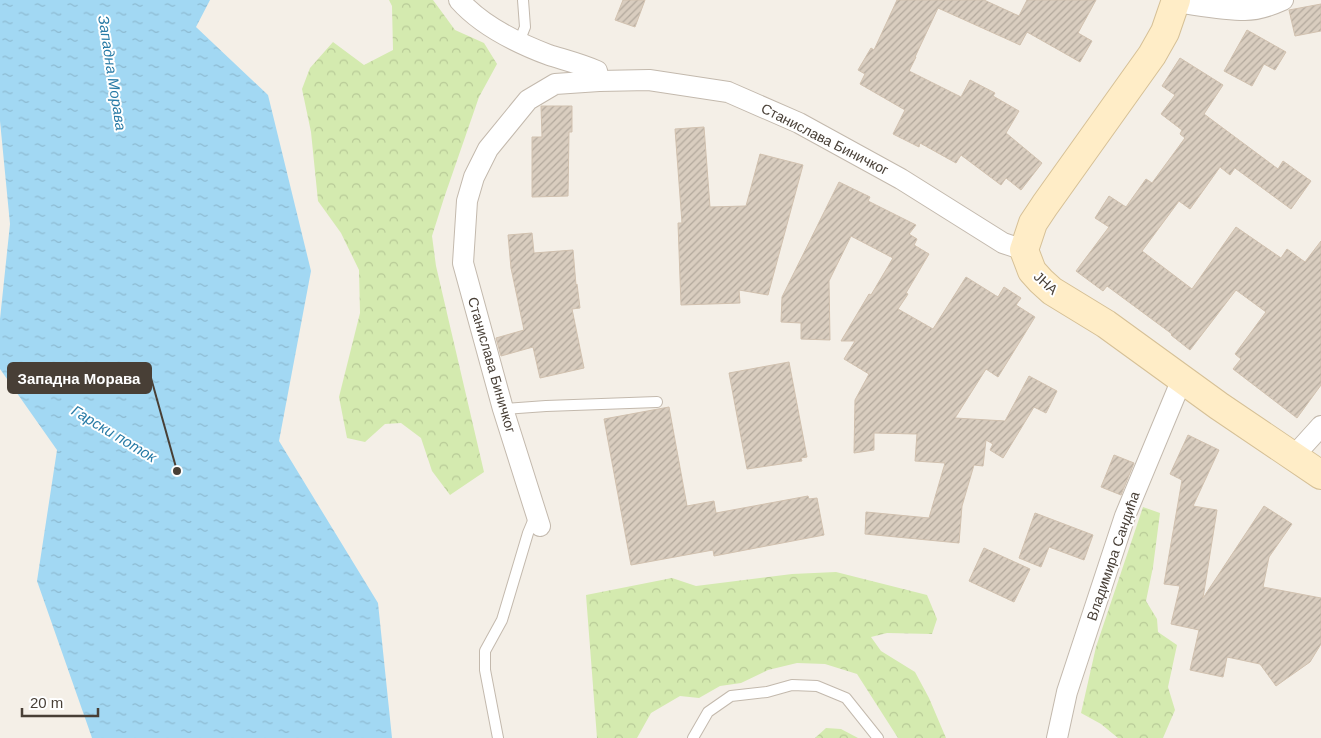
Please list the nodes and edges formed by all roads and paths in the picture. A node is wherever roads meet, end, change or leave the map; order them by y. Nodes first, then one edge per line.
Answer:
1 (459, 0) edge
2 (523, 0) edge
3 (1283, 0) edge
4 (1176, 1) edge
5 (519, 42) junction
6 (599, 81) junction
7 (1024, 250) junction
8 (1182, 379) junction
9 (657, 402) dead end
10 (503, 409) junction
11 (1321, 426) edge
12 (1293, 457) junction
13 (1321, 476) edge
14 (539, 522) joint
15 (498, 738) edge
16 (693, 738) edge
17 (878, 738) edge
18 (1057, 738) edge

1 - 5 street
2 - 5 lane
3 - 4 street
4 - 7 main road
5 - 6 street
6 - 7 street, Станислава Биничког
6 - 10 street, Станислава Биничког
7 - 8 main road, ЈНА
8 - 12 main road, ЈНА
8 - 18 street, Владимира Сандића
9 - 10 lane
10 - 14 street, Станислава Биничког
11 - 12 street
12 - 13 main road, ЈНА
14 - 15 lane
16 - 17 lane

